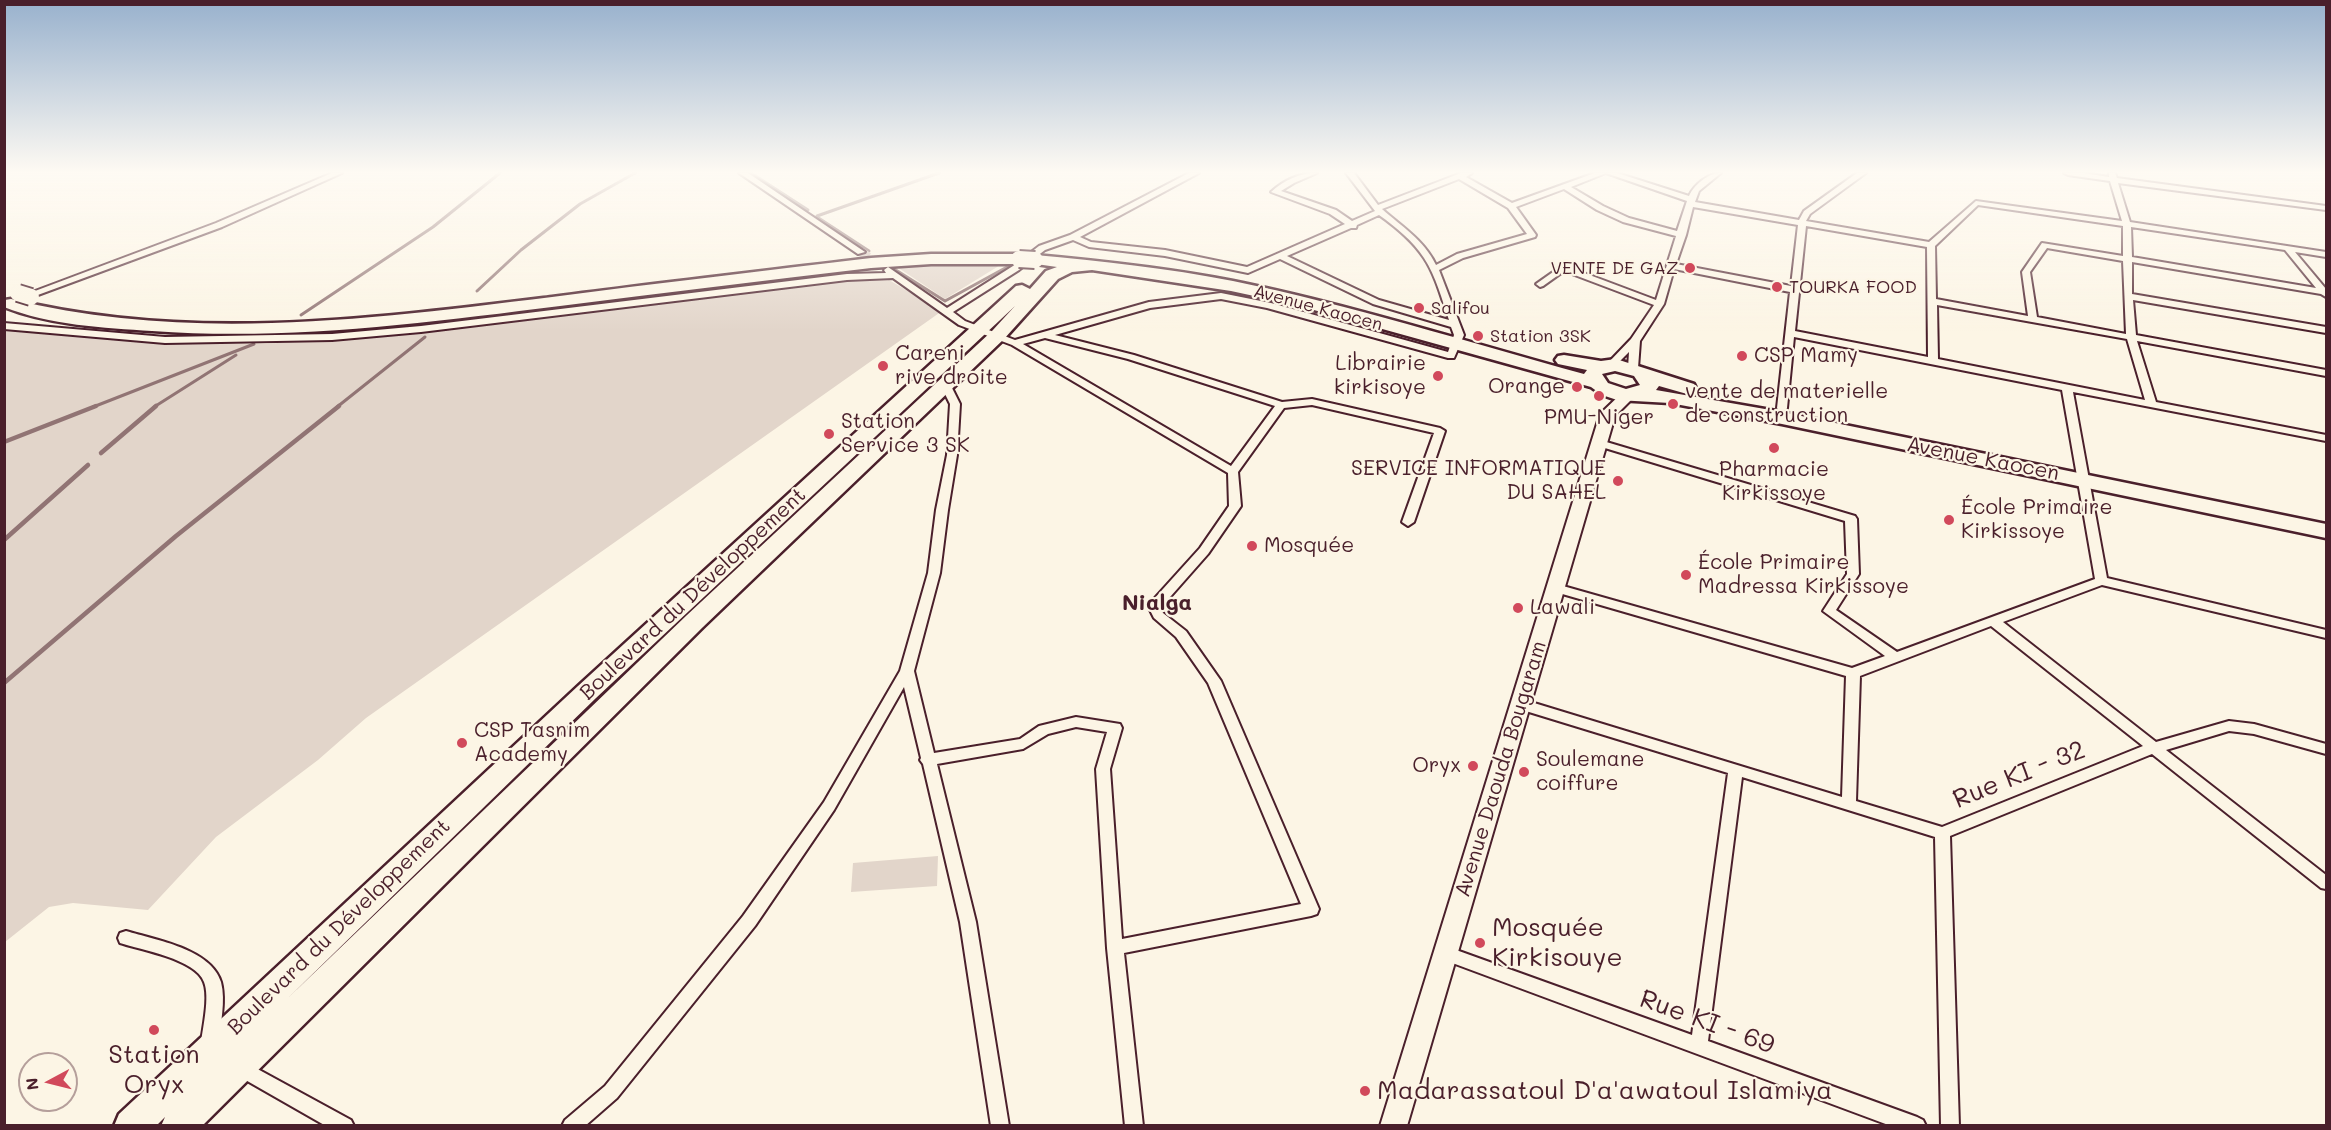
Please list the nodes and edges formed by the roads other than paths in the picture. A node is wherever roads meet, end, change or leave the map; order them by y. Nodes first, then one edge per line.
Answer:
1 (2127, 225) edge
2 (217, 226) edge
3 (822, 226) edge
4 (1094, 226) edge
5 (1353, 226) edge
6 (1399, 226) edge
7 (1525, 226) edge
8 (1647, 226) edge
9 (1685, 226) edge
10 (1802, 226) edge
11 (1823, 226) edge
12 (1952, 226) edge
13 (2132, 226) edge
14 (1682, 235) junction
15 (1073, 237) junction
16 (1931, 245) junction
17 (2289, 250) junction
18 (861, 252) tunnel mouth
19 (2326, 254) edge
20 (1280, 256) junction
21 (2127, 258) junction
22 (1038, 259) junction
23 (1671, 266) junction
24 (884, 267) tunnel mouth
25 (1435, 269) junction
26 (894, 275) junction
27 (1540, 284) dead end
28 (1795, 290) junction
29 (2326, 293) edge
30 (2128, 296) junction
31 (12, 298) edge
32 (1932, 301) junction
33 (1659, 304) junction
34 (948, 311) junction
35 (2033, 319) junction
36 (4, 326) edge
37 (2326, 330) edge
38 (1790, 333) junction
39 (1042, 334) junction
40 (1457, 335) junction
41 (997, 336) junction
42 (2132, 338) junction
43 (1635, 341) junction
44 (1933, 361) junction
45 (2326, 373) edge
46 (1603, 376) junction
47 (1636, 383) junction
48 (945, 384) junction
49 (2067, 388) junction
50 (2151, 404) junction
51 (1281, 405) junction
52 (1782, 408) junction
53 (1609, 413) junction
54 (892, 423) junction
55 (2326, 438) edge
56 (1599, 443) junction
57 (851, 462) junction
58 (1233, 471) junction
59 (2083, 474) junction
60 (2326, 519) edge
61 (1408, 522) dead end
62 (2326, 531) edge
63 (2101, 581) junction
64 (1556, 588) junction
65 (1993, 621) junction
66 (2326, 633) edge
67 (1895, 657) junction
68 (907, 671) junction
69 (1853, 673) junction
70 (1521, 704) junction
71 (2153, 748) junction
72 (2326, 749) edge
73 (927, 760) junction
74 (1736, 770) junction
75 (1849, 804) junction
76 (1942, 833) junction
77 (2326, 884) edge
78 (126, 938) dead end
79 (1115, 948) junction
80 (1445, 953) junction
81 (1699, 1047) junction
82 (209, 1051) junction
83 (239, 1067) junction
84 (131, 1125) edge
85 (178, 1125) edge
86 (345, 1125) edge
87 (571, 1125) edge
88 (1000, 1125) edge
89 (1134, 1125) edge
90 (1393, 1125) edge
91 (1917, 1125) edge
92 (1950, 1125) edge

1 - 21 street
2 - 31 street
3 - 18 street
4 - 15 street
5 - 20 street
6 - 25 street
7 - 25 street
8 - 14 street
9 - 14 street
10 - 28 street
11 - 16 street
12 - 16 street
13 - 17 street
14 - 23 street
15 - 20 street
15 - 34 street
16 - 32 street
17 - 19 street
17 - 29 street
20 - 40 street
21 - 29 street
21 - 30 street
21 - 35 street
22 - 31 highway
22 - 40 highway, Avenue Kaocen
22 - 40 highway, Avenue Kaocen
22 - 41 highway, Boulevard du Développement
23 - 28 street
23 - 33 street
24 - 26 street
25 - 40 street
26 - 34 street
26 - 36 street
27 - 33 street
28 - 38 street
30 - 37 street
30 - 42 street
32 - 35 street
32 - 44 street
33 - 43 street
34 - 41 street
35 - 42 street
38 - 44 street
38 - 52 street
39 - 40 street
39 - 41 street
39 - 51 street
40 - 46 highway, Avenue Kaocen
41 - 48 highway, Boulevard du Développement
41 - 54 highway, Boulevard du Développement
41 - 58 street
42 - 45 street
42 - 50 street
43 - 46 street
43 - 47 street
44 - 49 street
46 - 47 highway
46 - 47 highway
46 - 53 street
47 - 52 highway, Avenue Kaocen
47 - 53 street, Avenue Daouda Bougaram
47 - 59 highway, Avenue Kaocen
48 - 54 highway, Boulevard du Développement
48 - 68 street
49 - 50 street
49 - 59 street
50 - 55 street
51 - 58 street
51 - 61 street
52 - 59 highway, Avenue Kaocen
53 - 56 street, Avenue Daouda Bougaram
54 - 57 highway, Boulevard du Développement
56 - 64 street, Avenue Daouda Bougaram
56 - 67 street
57 - 82 highway, Boulevard du Développement
57 - 83 highway, Boulevard du Développement
58 - 79 street
59 - 60 highway, Avenue Kaocen
59 - 62 highway, Avenue Kaocen
59 - 63 street
63 - 65 street
63 - 66 street
64 - 69 street
64 - 70 street, Avenue Daouda Bougaram
65 - 67 street
65 - 71 street
67 - 69 street
68 - 73 street
68 - 87 street
69 - 75 street
70 - 74 street
70 - 80 street, Avenue Daouda Bougaram
71 - 72 street, Rue KI - 32
71 - 76 street, Rue KI - 32
71 - 77 street
73 - 79 street
73 - 88 street
74 - 75 street
74 - 81 street
75 - 76 street
76 - 92 street, Rue KI - 32
78 - 82 street
79 - 89 street
80 - 81 street, Rue KI - 69
80 - 90 street, Avenue Daouda Bougaram
81 - 91 street, Rue KI - 69
82 - 83 street
82 - 84 highway, Boulevard du Développement
83 - 85 highway, Boulevard du Développement
83 - 86 street

